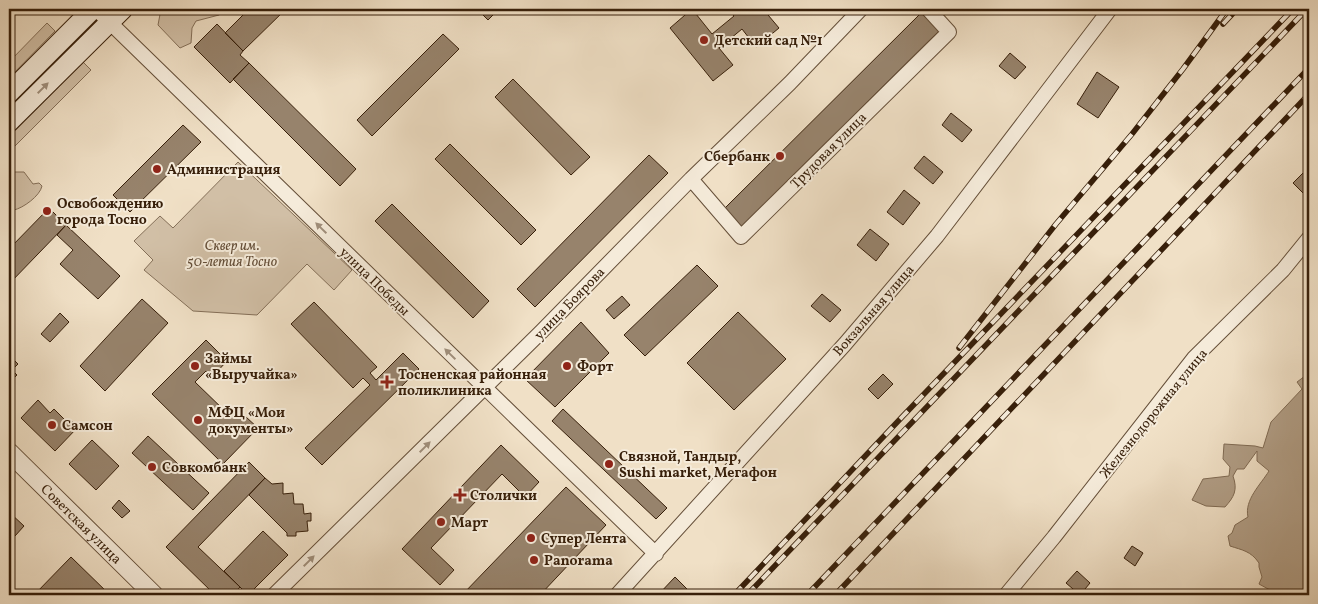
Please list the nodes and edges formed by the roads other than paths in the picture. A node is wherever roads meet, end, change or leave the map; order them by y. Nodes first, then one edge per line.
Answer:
1 (94, 9) edge
2 (123, 9) edge
3 (861, 9) edge
4 (928, 9) edge
5 (1110, 9) edge
6 (109, 23) junction
7 (9, 93) edge
8 (9, 122) edge
9 (691, 179) junction
10 (1309, 238) edge
11 (485, 388) junction
12 (9, 452) edge
13 (656, 554) junction
14 (154, 595) edge
15 (274, 595) edge
16 (617, 595) edge
17 (1006, 595) edge

1 - 6 street, улица Победы
1 - 7 main road
2 - 6 main road
3 - 9 street, улица Боярова
4 - 9 street, Трудовая улица
5 - 13 street, Вокзальная улица
8 -> 6 main road
11 -> 6 street, улица Победы
9 - 11 street, улица Боярова
10 - 17 street, Железнодорожная улица
11 - 13 street, улица Победы
15 -> 11 street, улица Боярова
12 - 14 street, Советская улица
13 - 16 street, Вокзальная улица

